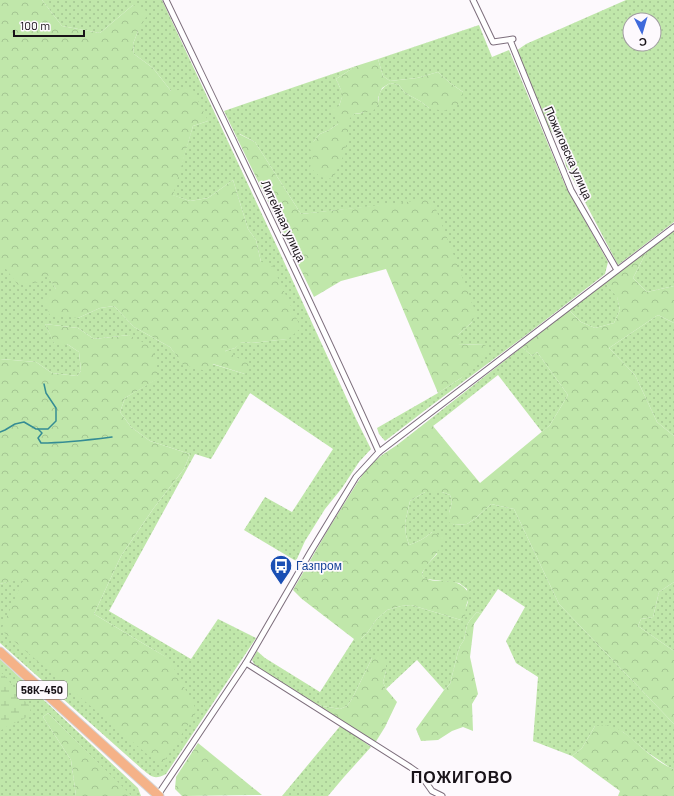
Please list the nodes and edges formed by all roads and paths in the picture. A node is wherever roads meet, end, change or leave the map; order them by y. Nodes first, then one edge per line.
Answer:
1 (166, 0) edge
2 (473, 0) edge
3 (674, 227) edge
4 (617, 270) junction
5 (378, 452) junction
6 (0, 652) edge
7 (246, 663) junction
8 (159, 796) edge
9 (442, 796) edge

1 - 5 street, Литейная улица
2 - 4 street, Пожиговска улица
3 - 4 street
4 - 5 street
5 - 7 street
6 - 8 highway, 58К-450
7 - 8 street
7 - 9 street

